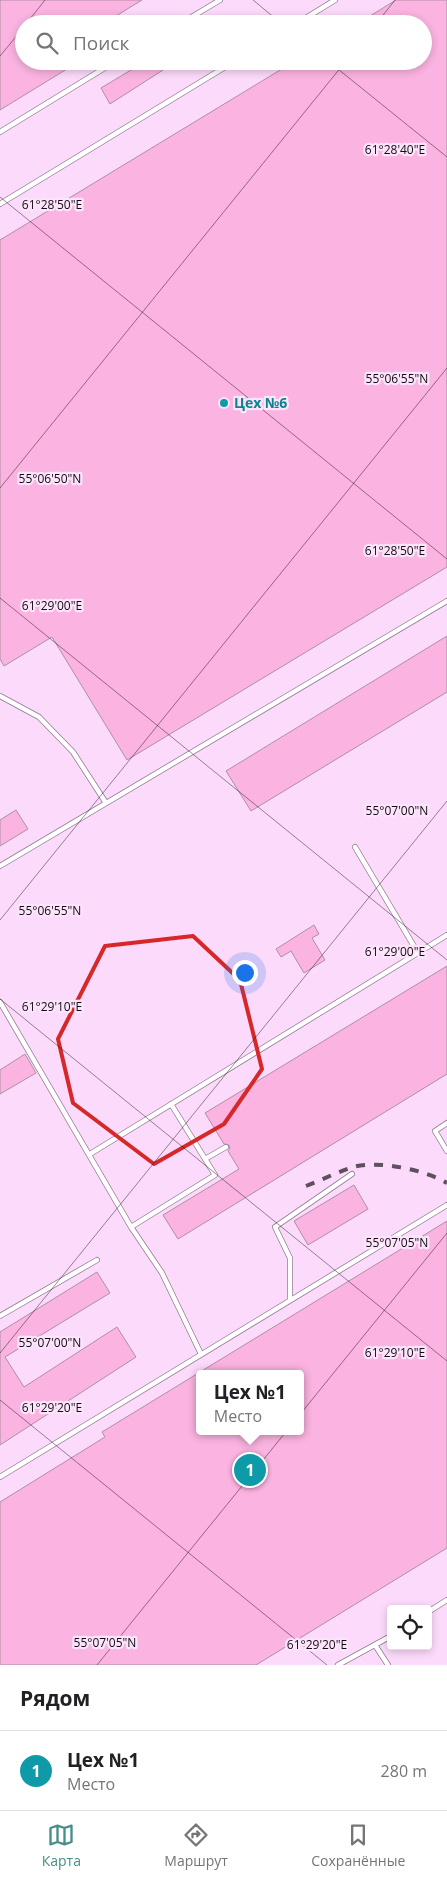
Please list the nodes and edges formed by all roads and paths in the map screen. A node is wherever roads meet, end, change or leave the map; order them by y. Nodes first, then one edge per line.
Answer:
1 (220, 0) edge
2 (335, 0) edge
3 (195, 15) edge
4 (311, 15) edge
5 (101, 70) edge
6 (220, 70) edge
7 (0, 132) edge
8 (0, 204) edge
9 (447, 601) edge
10 (0, 696) edge
11 (106, 803) junction
12 (355, 847) dead end
13 (0, 866) edge
14 (447, 935) edge
15 (418, 953) junction
16 (0, 1002) edge
17 (171, 1104) junction
18 (447, 1123) edge
19 (226, 1147) dead end
20 (447, 1151) edge
21 (90, 1154) junction
22 (205, 1159) junction
23 (352, 1174) dead end
24 (447, 1204) edge
25 (131, 1227) junction
26 (97, 1260) dead end
27 (290, 1300) junction
28 (0, 1316) edge
29 (200, 1354) junction
30 (0, 1477) edge
31 (447, 1600) edge
32 (432, 1609) edge
33 (387, 1638) edge
34 (375, 1645) junction
35 (338, 1665) edge
36 (388, 1665) edge

1 - 3 lane
2 - 4 lane
5 - 7 lane
6 - 8 lane
9 - 11 lane
10 - 11 lane
11 - 13 lane
12 - 15 lane
14 - 15 lane
15 - 17 lane
16 - 21 lane
17 - 21 lane
17 - 22 lane
18 - 20 lane
19 - 22 lane
21 - 25 lane
22 - 25 lane
23 - 27 lane
24 - 27 lane
25 - 29 lane
26 - 28 lane
27 - 29 lane
29 - 30 lane
31 - 32 lane
33 - 34 lane
34 - 35 lane
34 - 36 lane

